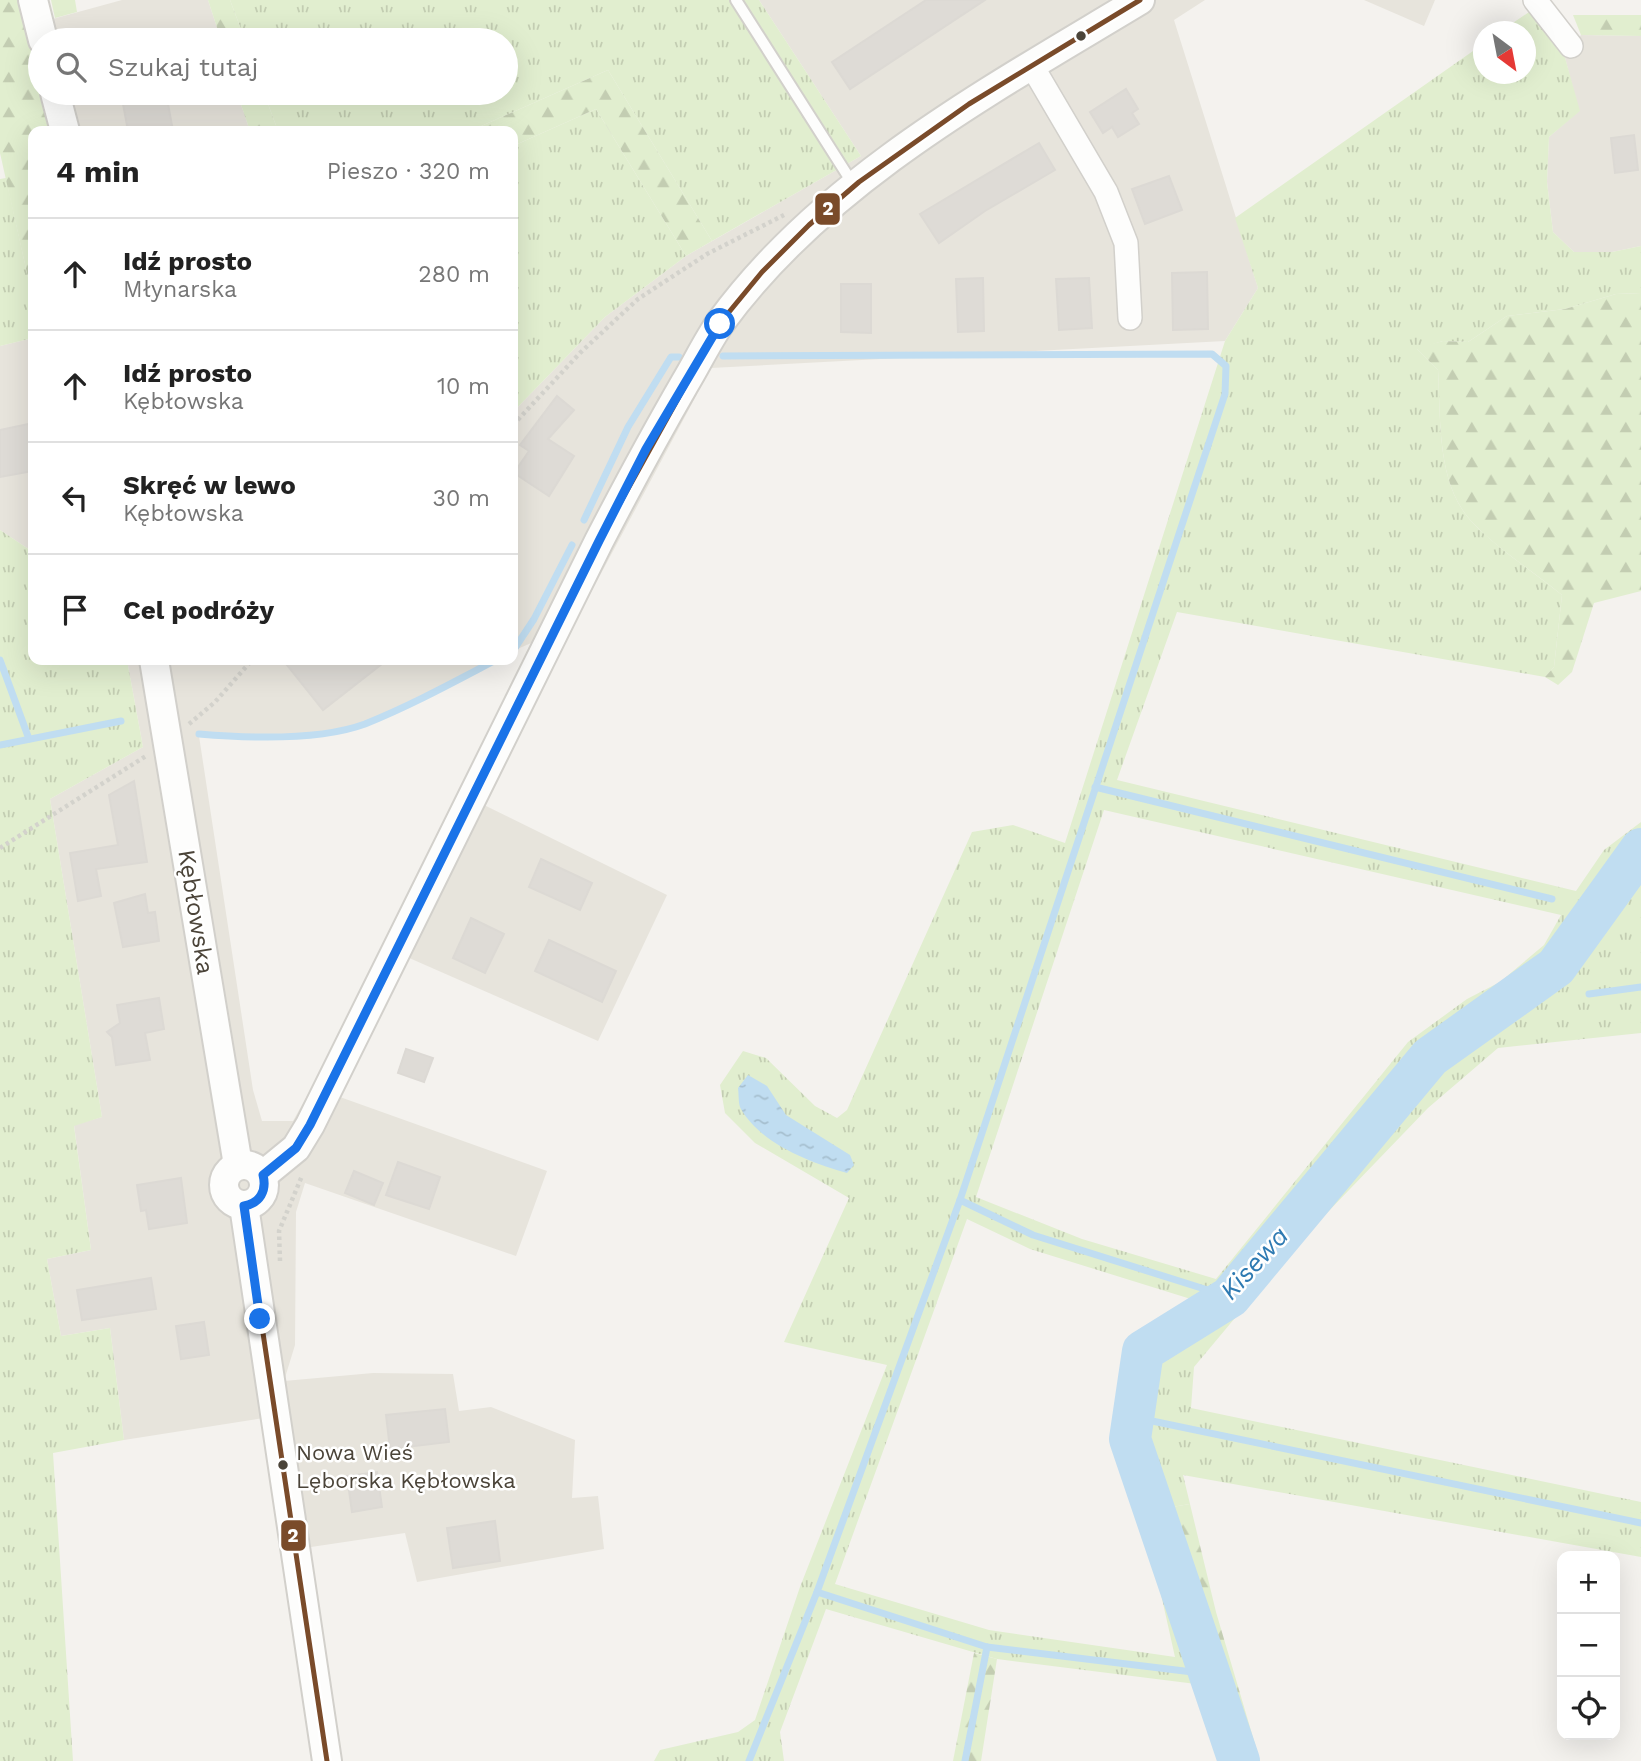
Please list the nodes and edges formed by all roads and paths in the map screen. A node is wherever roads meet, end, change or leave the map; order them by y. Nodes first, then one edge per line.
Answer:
1 (33, 0) edge
2 (736, 0) edge
3 (1140, 0) edge
4 (1535, 0) edge
5 (40, 28) edge
6 (1571, 46) dead end
7 (1032, 66) junction
8 (58, 105) edge
9 (64, 126) edge
10 (853, 184) junction
11 (826, 207) junction
12 (1130, 317) dead end
13 (518, 420) edge
14 (155, 665) edge
15 (248, 665) edge
16 (168, 742) junction
17 (0, 848) edge
18 (250, 1170) junction
19 (327, 1761) edge

1 - 5 street
2 - 10 lane
3 - 7 street
4 - 6 street
7 - 10 street
7 - 12 street
8 - 9 street
10 - 11 street
11 - 13 path
11 - 18 street
14 - 16 street, Kębłowska
15 - 16 path
16 - 17 path
16 - 18 street, Kębłowska
18 - 19 street, Kębłowska

